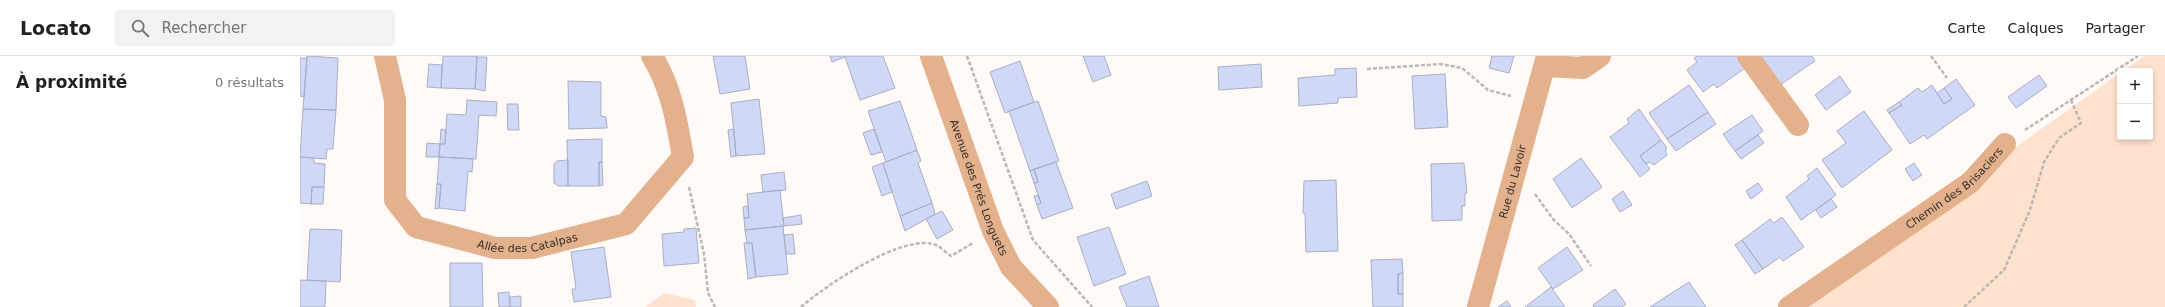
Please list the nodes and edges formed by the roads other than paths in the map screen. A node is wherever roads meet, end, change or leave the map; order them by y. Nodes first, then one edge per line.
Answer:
1 (385, 56) edge
2 (652, 56) edge
3 (931, 56) edge
4 (1600, 56) edge
5 (1748, 56) edge
6 (1546, 61) edge
7 (1798, 125) dead end
8 (2005, 144) road end
9 (1048, 307) edge
10 (1478, 307) edge
11 (1789, 307) edge

1 - 2 street, Allée des Catalpas
3 - 9 street, Avenue des Prés Longuets
4 - 6 street
5 - 7 street
6 - 10 street, Rue du Lavoir
8 - 11 street, Chemin des Brisaciers

